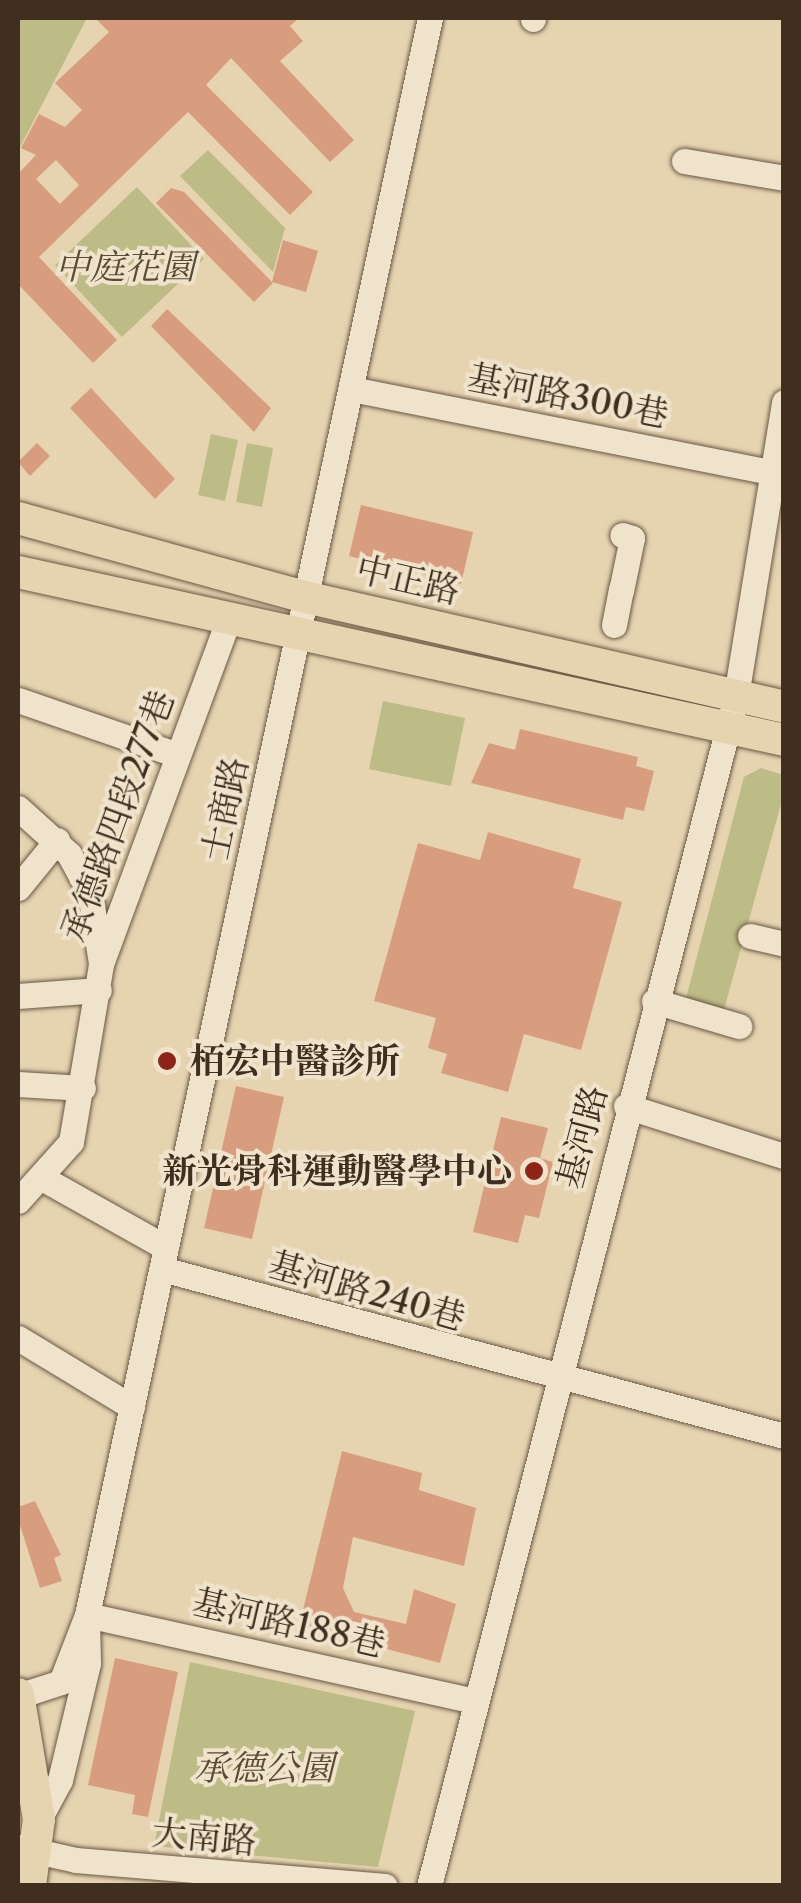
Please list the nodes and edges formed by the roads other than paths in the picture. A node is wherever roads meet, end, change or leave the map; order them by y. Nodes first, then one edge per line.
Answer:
1 (430, 18) edge
2 (684, 161) dead end
3 (784, 178) edge
4 (351, 390) junction
5 (784, 402) edge
6 (772, 472) junction
7 (18, 523) edge
8 (622, 536) dead end
9 (18, 572) edge
10 (304, 598) junction
11 (230, 616) junction
12 (614, 625) dead end
13 (299, 630) junction
14 (736, 696) junction
15 (18, 700) edge
16 (784, 707) edge
17 (727, 728) junction
18 (784, 740) edge
19 (175, 754) junction
20 (18, 808) edge
21 (57, 840) junction
22 (18, 888) edge
23 (750, 936) dead end
24 (784, 944) edge
25 (101, 964) junction
26 (99, 990) junction
27 (18, 996) edge
28 (654, 1000) junction
29 (738, 1026) dead end
30 (18, 1084) edge
31 (83, 1088) junction
32 (626, 1106) junction
33 (784, 1156) edge
34 (42, 1178) junction
35 (18, 1201) edge
36 (163, 1258) junction
37 (18, 1338) edge
38 (554, 1379) junction
39 (132, 1407) junction
40 (784, 1436) edge
41 (86, 1614) junction
42 (18, 1695) edge
43 (475, 1701) junction
44 (39, 1819) junction
45 (28, 1850) edge
46 (30, 1886) edge
47 (385, 1886) edge
48 (429, 1886) edge

1 - 4 street, 士商路
2 - 3 street
4 - 6 street, 基河路300巷
4 - 10 street, 士商路
5 - 6 street, 基河路
6 - 14 street, 基河路
7 - 10 main road, 中正路
8 - 12 street
9 - 11 main road, 中正路
10 - 13 street, 士商路
10 - 14 main road, 中正路
11 - 13 main road, 中正路
11 - 19 street, 承德路四段277巷
13 - 17 main road, 中正路
13 - 36 street, 士商路
14 - 16 main road, 中正路
14 - 17 street, 基河路
15 - 19 street
17 - 18 main road, 中正路
17 - 28 street, 基河路
19 - 25 street, 承德路四段277巷
20 - 21 street
21 - 22 street
21 - 25 street
23 - 24 street
25 - 26 street, 承德路四段277巷
26 - 27 street
26 - 31 street, 承德路四段277巷
28 - 29 street
28 - 32 street, 基河路
30 - 31 street
31 - 34 street, 承德路四段277巷
32 - 33 street
32 - 38 street, 基河路
34 - 35 street, 承德路四段277巷
34 - 36 street, 基河路240巷
36 - 38 street, 基河路240巷
36 - 39 street, 士商路
37 - 39 street
38 - 40 street, 基河路240巷
38 - 43 street, 基河路
39 - 41 street, 士商路
41 - 42 street, 士商路
41 - 43 street, 基河路188巷
41 - 44 street, 士商路
42 - 44 main road
43 - 48 street, 基河路
44 - 45 main road
45 - 46 main road
45 - 47 street, 大南路

